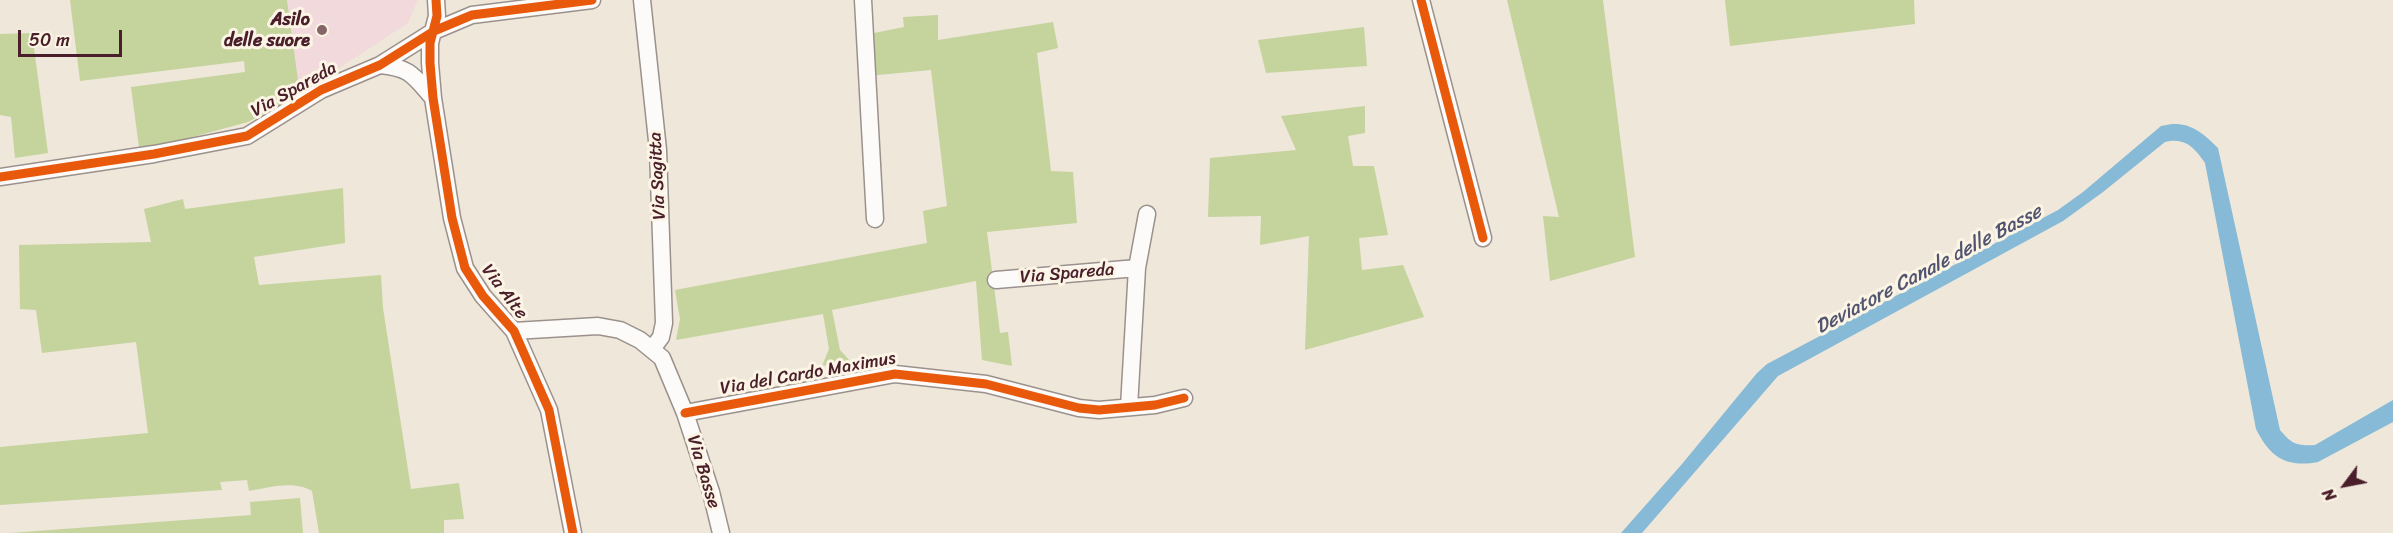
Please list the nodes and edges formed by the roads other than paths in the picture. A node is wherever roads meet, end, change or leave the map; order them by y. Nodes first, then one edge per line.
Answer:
1 (436, 0) edge
2 (592, 0) edge
3 (642, 0) edge
4 (862, 0) edge
5 (1421, 0) edge
6 (434, 31) junction
7 (380, 65) junction
8 (433, 98) junction
9 (0, 177) edge
10 (1147, 214) dead end
11 (875, 219) dead end
12 (1483, 238) dead end
13 (1137, 268) junction
14 (996, 280) dead end
15 (514, 331) junction
16 (652, 349) junction
17 (1184, 398) dead end
18 (1129, 407) junction
19 (685, 413) junction
20 (573, 533) edge
21 (720, 533) edge

1 - 6 street, Via Alte
2 - 6 street, Via Spareda
3 - 16 street, Via Sagitta
4 - 11 street
5 - 12 street
6 - 7 street, Via Spareda
6 - 8 street, Via Alte
7 - 8 street
7 - 9 street, Via Spareda
8 - 15 street, Via Alte
10 - 13 street, Via Spareda
13 - 14 street, Via Spareda
13 - 18 street, Via Spareda
15 - 16 street, Via Basse
15 - 20 street, Via Alte
16 - 19 street, Via Basse
17 - 18 street, Via del Cardo Maximus
18 - 19 street, Via del Cardo Maximus
19 - 21 street, Via Basse

